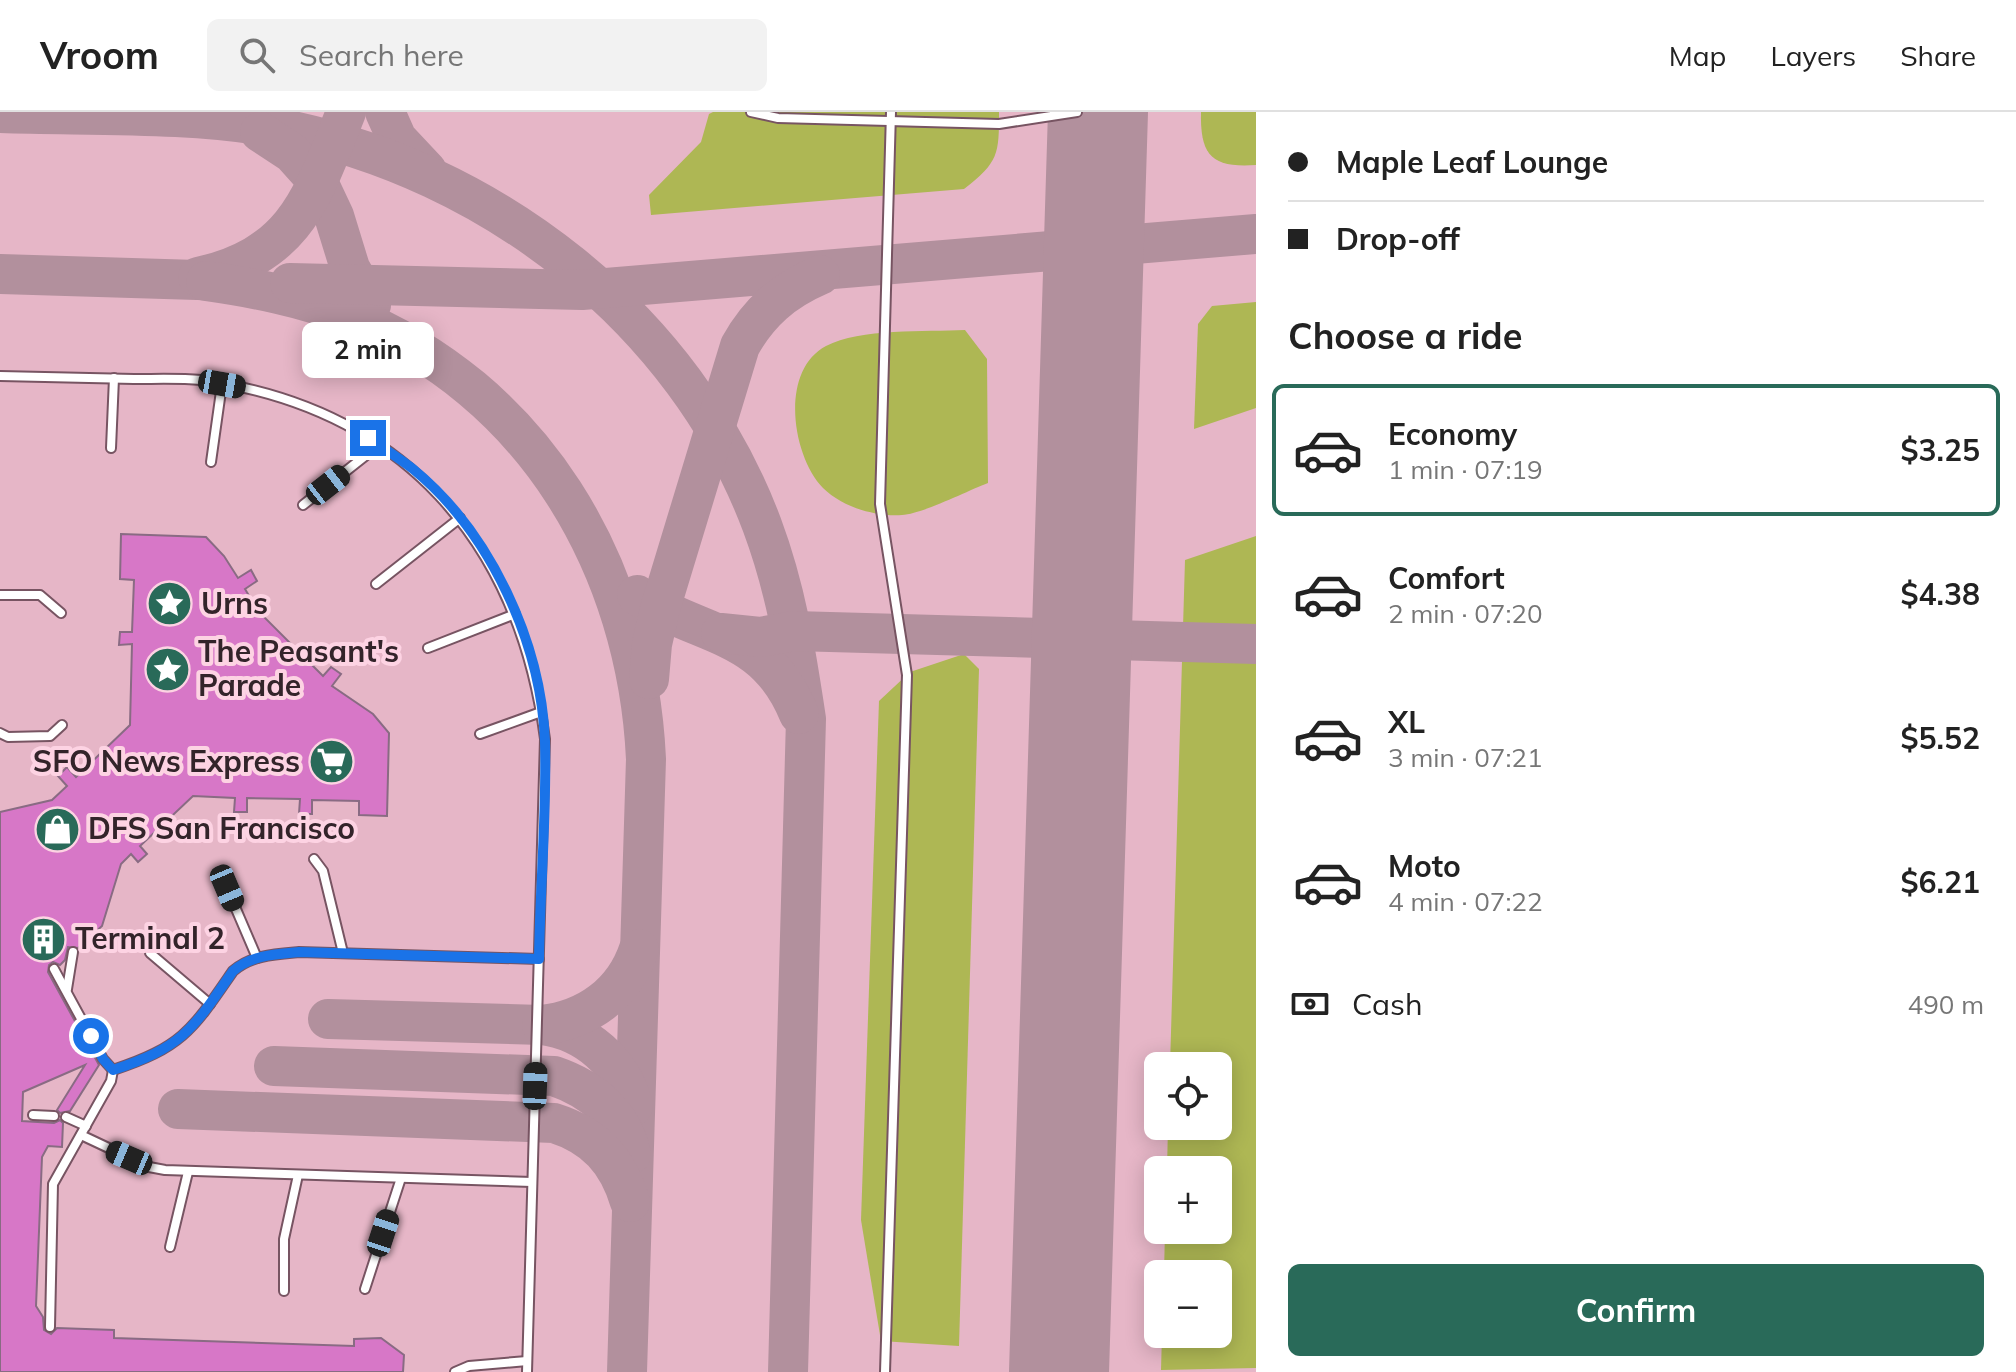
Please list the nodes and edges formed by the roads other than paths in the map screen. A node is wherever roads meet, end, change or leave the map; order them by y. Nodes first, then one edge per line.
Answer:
1 (751, 112) edge
2 (1077, 112) edge
3 (891, 117) edge
4 (0, 376) edge
5 (114, 378) junction
6 (222, 384) junction
7 (379, 445) junction
8 (111, 448) dead end
9 (211, 462) dead end
10 (303, 505) dead end
11 (460, 518) junction
12 (376, 584) dead end
13 (0, 595) edge
14 (61, 613) dead end
15 (515, 614) junction
16 (428, 648) dead end
17 (541, 712) junction
18 (62, 725) dead end
19 (0, 733) edge
20 (480, 734) dead end
21 (314, 859) dead end
22 (221, 874) dead end
23 (152, 933) dead end
24 (73, 952) dead end
25 (343, 953) junction
26 (257, 958) junction
27 (539, 959) junction
28 (54, 969) dead end
29 (66, 990) junction
30 (210, 1004) junction
31 (113, 1070) junction
32 (33, 1115) dead end
33 (54, 1116) dead end
34 (66, 1117) dead end
35 (86, 1126) junction
36 (81, 1135) junction
37 (188, 1172) junction
38 (298, 1175) junction
39 (401, 1178) junction
40 (532, 1182) junction
41 (170, 1247) dead end
42 (365, 1289) dead end
43 (284, 1291) dead end
44 (50, 1327) dead end
45 (527, 1361) junction
46 (455, 1372) edge
47 (527, 1372) edge
48 (885, 1372) edge

1 - 3 lane
2 - 3 lane
3 - 48 lane
4 - 5 lane
5 - 6 lane
5 - 8 lane
6 - 7 lane
6 - 9 lane
7 - 10 lane
7 - 11 lane
11 - 12 lane
11 - 15 lane
13 - 14 lane
15 - 16 lane
15 - 17 lane
17 - 20 lane
17 - 27 lane
18 - 19 lane
21 - 25 lane
22 - 26 lane
23 - 30 lane
24 - 29 lane
25 - 26 lane
25 - 27 lane
26 - 30 lane
27 - 40 lane
28 - 29 lane
29 - 31 lane
30 - 31 lane
31 - 35 lane
32 - 33 lane
34 - 35 lane
35 - 36 lane
36 - 37 lane
36 - 44 lane
37 - 38 lane
37 - 41 lane
38 - 39 lane
38 - 43 lane
39 - 40 lane
39 - 42 lane
40 - 45 lane
45 - 46 lane
45 - 47 lane

